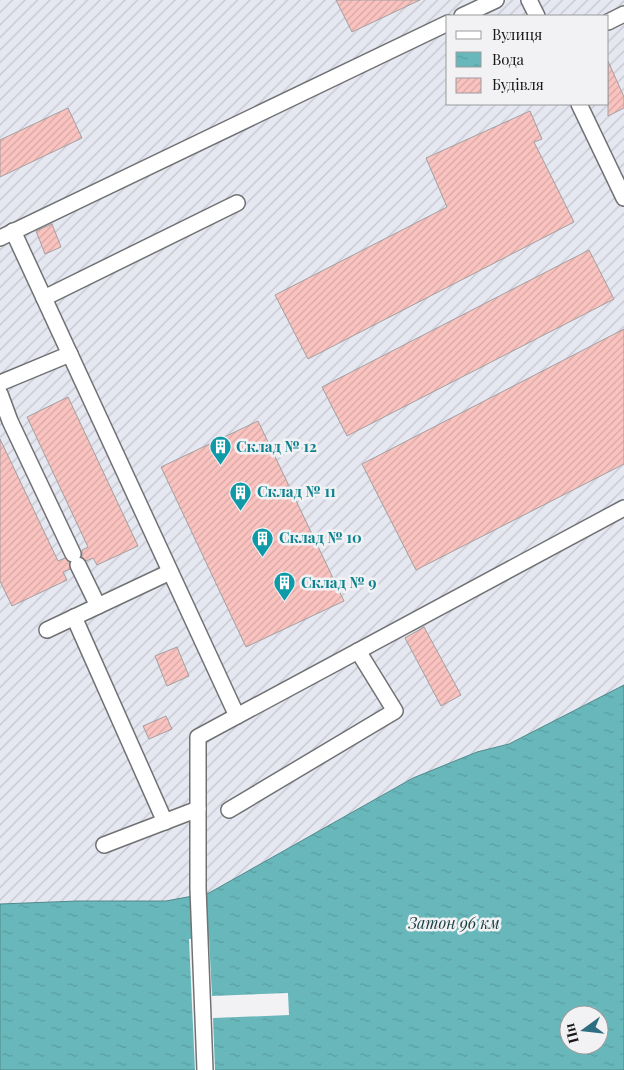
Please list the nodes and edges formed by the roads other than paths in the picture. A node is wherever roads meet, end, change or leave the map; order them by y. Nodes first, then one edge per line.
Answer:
1 (496, 0) edge
2 (529, 0) edge
3 (624, 14) edge
4 (464, 15) edge
5 (536, 15) edge
6 (609, 22) edge
7 (446, 24) edge
8 (579, 105) edge
9 (624, 198) edge
10 (237, 203) dead end
11 (6, 234) edge
12 (44, 298) junction
13 (70, 354) junction
14 (0, 383) edge
15 (0, 394) edge
16 (624, 508) edge
17 (170, 572) junction
18 (98, 606) junction
19 (74, 617) junction
20 (47, 630) dead end
21 (358, 652) junction
22 (237, 716) junction
23 (198, 809) junction
24 (229, 810) dead end
25 (165, 822) junction
26 (104, 844) dead end
27 (205, 1070) edge

1 - 4 street
2 - 5 street
3 - 6 street
7 - 11 street
8 - 9 street
10 - 12 street
11 - 12 street
12 - 13 street
13 - 14 street
13 - 17 street
15 - 18 street
16 - 21 street
17 - 18 street
17 - 22 street
18 - 19 street
19 - 20 street
19 - 25 street
21 - 22 street
21 - 24 street
22 - 23 street
23 - 25 street
23 - 27 street
25 - 26 street

